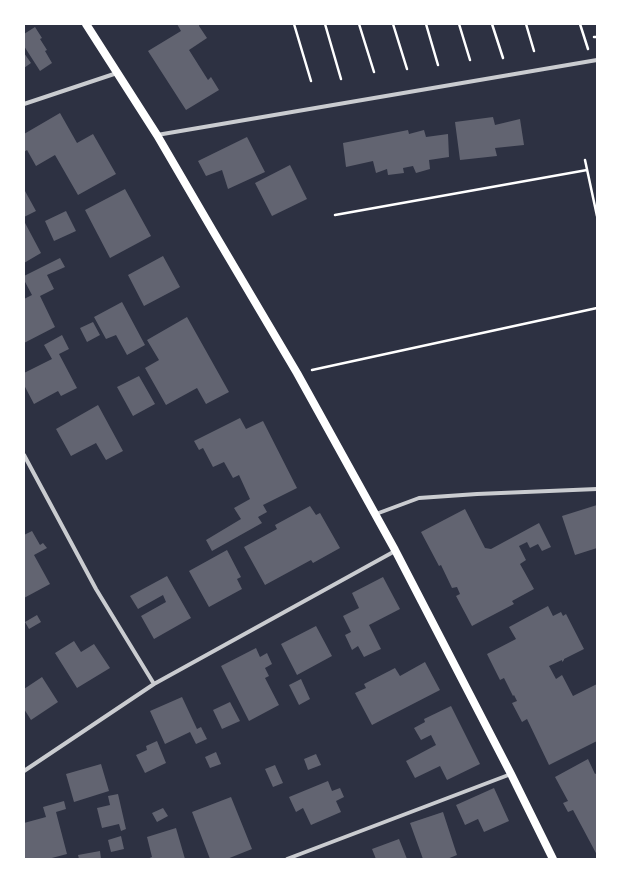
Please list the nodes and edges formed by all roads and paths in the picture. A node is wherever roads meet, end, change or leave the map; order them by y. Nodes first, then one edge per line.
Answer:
1 (86, 24) edge
2 (294, 24) edge
3 (325, 24) edge
4 (360, 24) edge
5 (393, 24) edge
6 (426, 24) edge
7 (458, 24) edge
8 (492, 24) edge
9 (526, 24) edge
10 (580, 24) edge
11 (534, 51) dead end
12 (503, 58) dead end
13 (470, 60) dead end
14 (597, 60) edge
15 (592, 61) junction
16 (438, 65) dead end
17 (407, 69) dead end
18 (374, 72) dead end
19 (117, 73) junction
20 (341, 79) dead end
21 (311, 81) dead end
22 (24, 104) edge
23 (157, 135) junction
24 (586, 160) dead end
25 (587, 170) junction
26 (335, 215) dead end
27 (597, 216) edge
28 (597, 308) edge
29 (297, 373) junction
30 (24, 455) edge
31 (597, 489) edge
32 (376, 514) junction
33 (395, 550) junction
34 (154, 684) junction
35 (24, 771) edge
36 (511, 774) junction
37 (287, 859) edge
38 (553, 859) edge

1 - 19 main road
2 - 21 path
3 - 20 path
4 - 18 path
5 - 17 path
6 - 16 path
7 - 13 path
8 - 12 path
9 - 11 path
10 - 15 path
14 - 15 street
15 - 23 street
19 - 22 street
19 - 23 main road
23 - 29 main road
24 - 25 path
25 - 26 path
25 - 27 path
28 - 29 path
29 - 32 main road
30 - 34 street
31 - 32 street
32 - 33 main road
33 - 34 street
33 - 36 main road
34 - 35 street
36 - 37 street
36 - 38 main road

